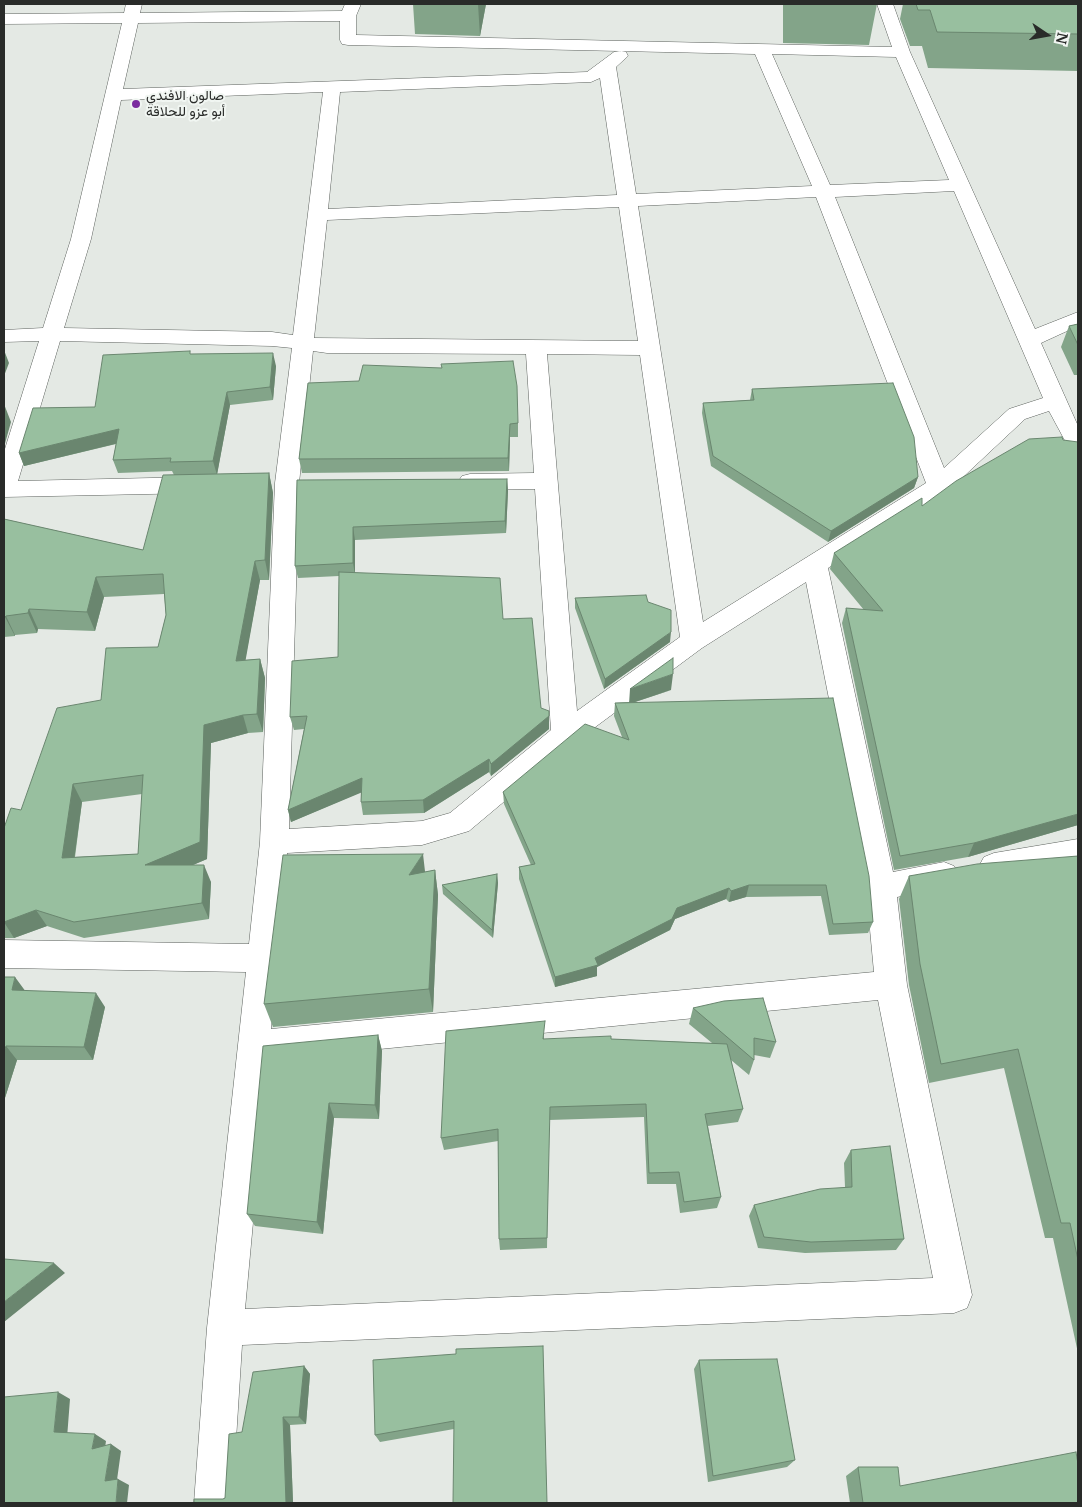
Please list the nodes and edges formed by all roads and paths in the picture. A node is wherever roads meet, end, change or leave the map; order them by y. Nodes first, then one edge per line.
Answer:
1 (885, 4) edge
2 (350, 10) edge
3 (132, 11) edge
4 (4, 19) edge
5 (633, 46) junction
6 (762, 49) junction
7 (902, 52) junction
8 (607, 65) junction
9 (332, 87) junction
10 (113, 95) junction
11 (961, 185) junction
12 (823, 191) junction
13 (627, 201) junction
14 (317, 215) junction
15 (1078, 318) edge
16 (53, 334) junction
17 (4, 336) edge
18 (1029, 340) junction
19 (302, 342) junction
20 (536, 348) junction
21 (649, 348) junction
22 (1056, 401) junction
23 (1078, 445) edge
24 (546, 481) junction
25 (446, 482) edge
26 (220, 485) edge
27 (940, 486) junction
28 (4, 489) edge
29 (815, 564) junction
30 (693, 641) junction
31 (565, 734) junction
32 (274, 842) junction
33 (1078, 851) edge
34 (882, 886) junction
35 (4, 954) edge
36 (263, 958) junction
37 (891, 985) junction
38 (254, 1046) junction
39 (226, 1328) junction
40 (213, 1503) edge

1 - 7 street
2 - 3 street
2 - 5 street
3 - 4 street
3 - 10 street
5 - 6 street
5 - 8 street
6 - 7 street
6 - 12 street
7 - 11 street
8 - 9 street
8 - 13 street
9 - 10 street
9 - 14 street
10 - 16 street
11 - 12 street
11 - 18 street
12 - 13 street
12 - 27 street
13 - 14 street
13 - 21 street
14 - 19 street
15 - 18 street
16 - 17 street
16 - 19 street
16 - 28 street
18 - 22 street
19 - 20 street
19 - 32 street
20 - 21 street
20 - 24 street
21 - 30 street
22 - 23 street
22 - 27 street
24 - 25 street
24 - 31 street
26 - 28 street
27 - 29 street
29 - 30 street
29 - 34 street
30 - 31 street
31 - 32 street
32 - 36 street
33 - 34 street
34 - 37 street
35 - 36 street
36 - 38 street
37 - 38 street
37 - 39 street
38 - 39 street
39 - 40 street

